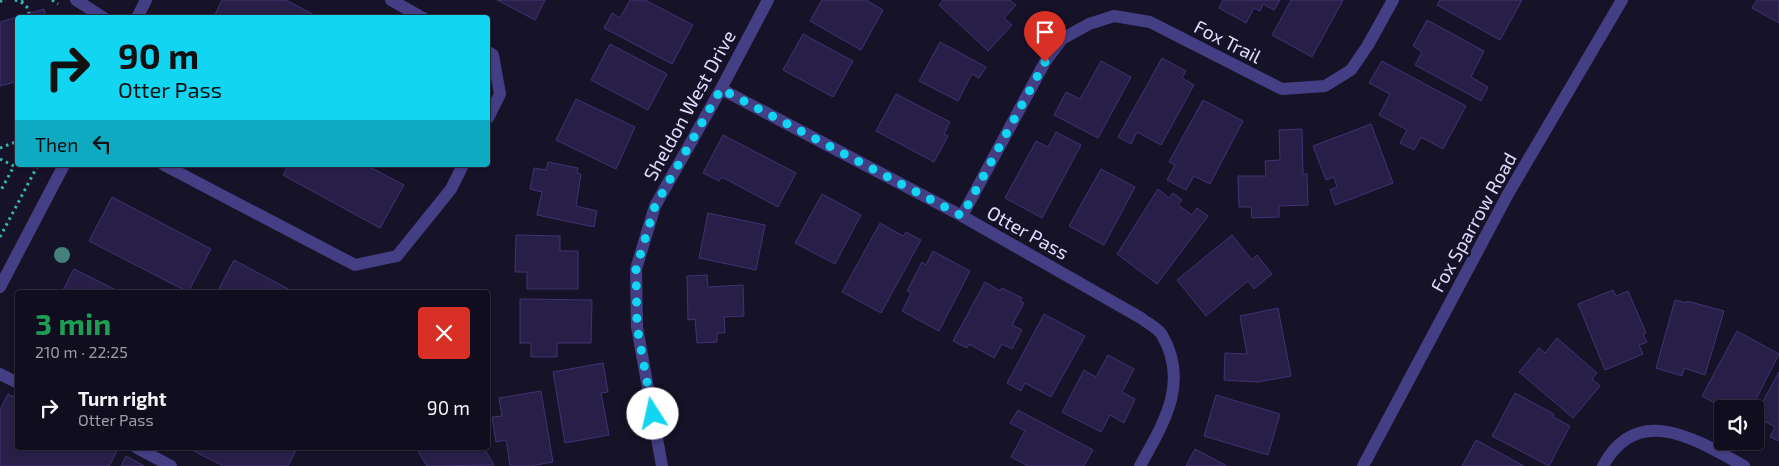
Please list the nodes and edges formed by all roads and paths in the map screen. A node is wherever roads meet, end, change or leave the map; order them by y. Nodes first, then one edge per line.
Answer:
1 (16, 0) edge
2 (26, 0) edge
3 (76, 0) edge
4 (146, 0) edge
5 (391, 0) edge
6 (768, 0) edge
7 (1393, 0) edge
8 (1622, 0) edge
9 (21, 2) junction
10 (29, 13) dead end
11 (99, 15) edge
12 (138, 15) edge
13 (418, 15) edge
14 (490, 53) edge
15 (721, 89) junction
16 (490, 114) edge
17 (15, 142) edge
18 (0, 148) edge
19 (0, 159) edge
20 (37, 167) edge
21 (63, 167) edge
22 (168, 167) edge
23 (462, 167) edge
24 (0, 192) edge
25 (962, 216) junction
26 (0, 237) edge
27 (0, 287) edge
28 (0, 374) edge
29 (15, 382) edge
30 (141, 450) edge
31 (171, 466) edge
32 (662, 466) edge
33 (1140, 466) edge
34 (1363, 466) edge
35 (1603, 466) edge
36 (1744, 466) edge

1 - 9 path
2 - 9 path
3 - 11 street
4 - 12 street
5 - 13 street
6 - 15 street, Sheldon West Drive
7 - 25 street, Fox Trail
8 - 34 street, Fox Sparrow Road
9 - 10 path
14 - 16 street
15 - 25 street, Otter Pass
15 - 32 street, Sheldon West Drive
17 - 18 path
19 - 24 path
20 - 26 path
21 - 27 street
22 - 23 street
25 - 33 street, Otter Pass
28 - 29 street
30 - 31 street
35 - 36 street

